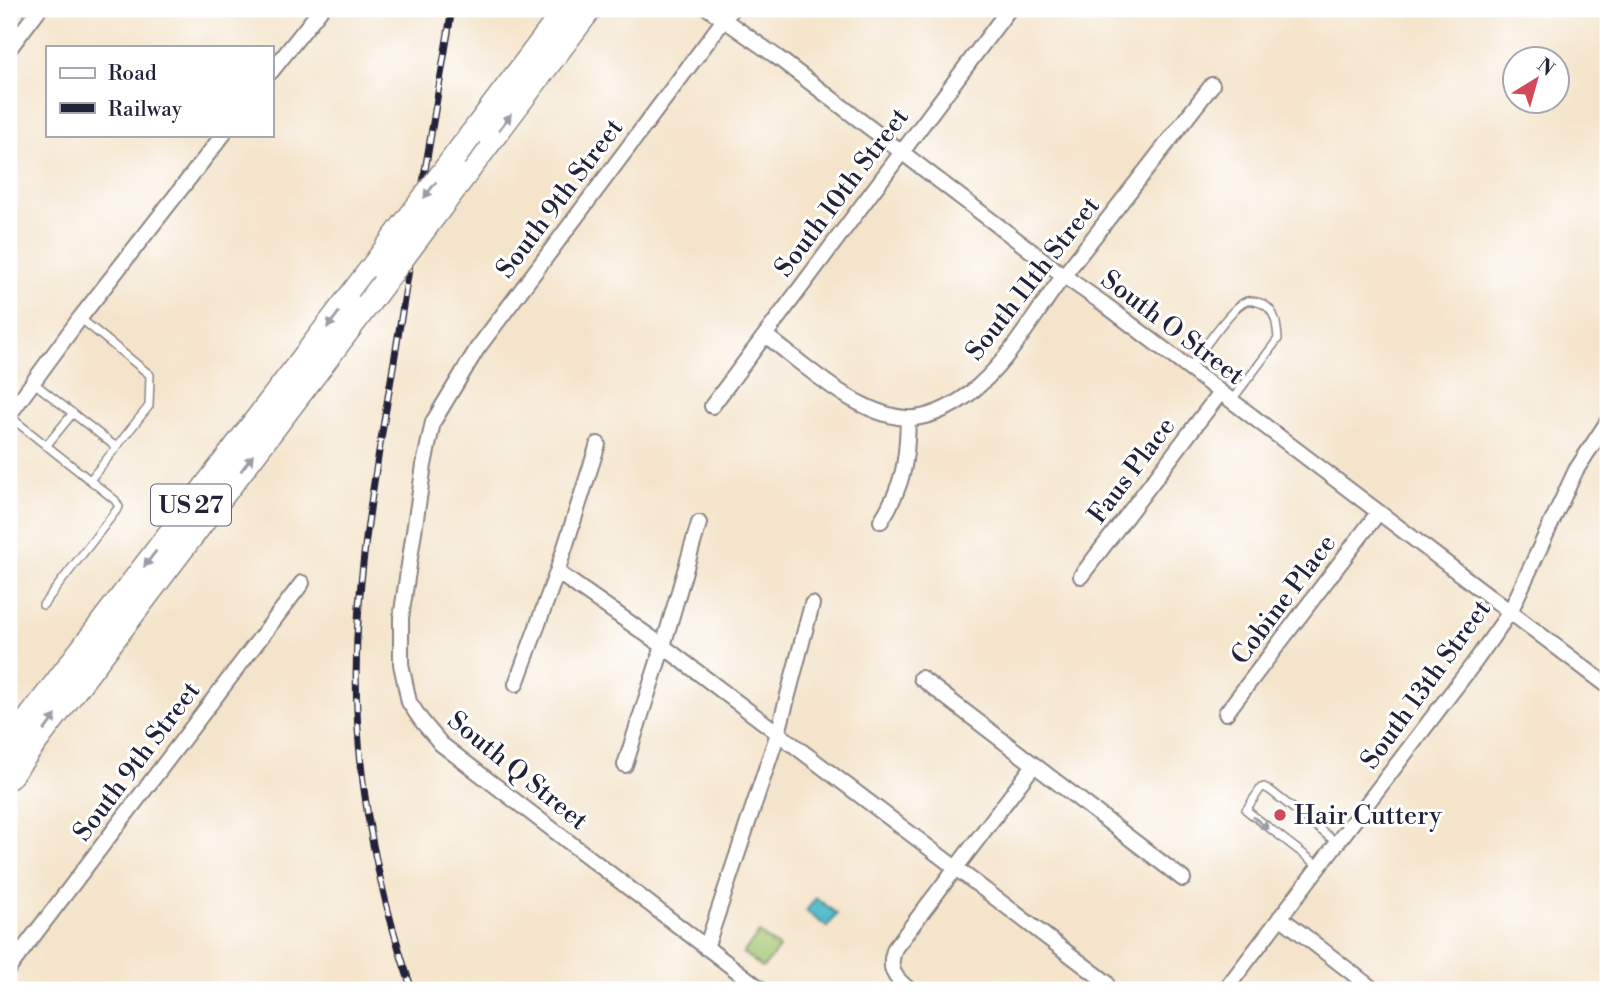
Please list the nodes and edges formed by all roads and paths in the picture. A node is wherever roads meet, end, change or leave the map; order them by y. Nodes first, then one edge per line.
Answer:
1 (39, 9) edge
2 (321, 9) edge
3 (566, 9) edge
4 (590, 9) edge
5 (709, 9) edge
6 (1009, 9) edge
7 (728, 14) edge
8 (9, 49) edge
9 (273, 69) edge
10 (1212, 85) dead end
11 (222, 136) edge
12 (901, 152) junction
13 (1064, 276) junction
14 (80, 318) junction
15 (765, 335) junction
16 (1189, 369) junction
17 (34, 383) junction
18 (1226, 397) junction
19 (712, 406) dead end
20 (73, 413) junction
21 (9, 416) edge
22 (908, 418) junction
23 (1608, 421) edge
24 (433, 422) joint
25 (598, 444) dead end
26 (46, 446) junction
27 (116, 447) junction
28 (90, 480) junction
29 (1378, 513) junction
30 (881, 521) dead end
31 (699, 523) dead end
32 (557, 572) junction
33 (1081, 576) dead end
34 (302, 583) dead end
35 (812, 604) dead end
36 (43, 605) dead end
37 (1510, 612) junction
38 (663, 646) junction
39 (921, 678) dead end
40 (516, 684) dead end
41 (1608, 685) edge
42 (1226, 713) dead end
43 (778, 733) junction
44 (9, 744) edge
45 (625, 765) dead end
46 (1034, 765) junction
47 (9, 777) edge
48 (1337, 843) junction
49 (1319, 866) junction
50 (957, 869) junction
51 (1183, 879) dead end
52 (1280, 917) junction
53 (706, 948) junction
54 (9, 968) edge
55 (1106, 982) dead end
56 (762, 990) edge
57 (910, 990) edge
58 (1225, 990) edge
59 (1374, 990) edge

1 - 8 street
2 - 9 street
3 -> 44 highway, US 27, bridge
47 -> 4 highway, US 27, bridge
5 - 7 street, South O Street
6 - 12 street, South 10th Street
7 - 12 street, South O Street
7 - 24 street, South 9th Street
10 - 13 street, South 11th Street
11 - 14 street
12 - 13 street, South O Street
12 - 15 street, South 10th Street
13 - 16 street, South O Street
13 - 22 street, South 11th Street
14 - 17 street
14 - 27 lane
15 - 19 street, South 10th Street
15 - 22 street
16 - 18 street, South O Street
16 - 18 lane
17 - 20 lane
17 - 21 street
18 - 29 street, South O Street
18 - 33 street, Faus Place
20 - 26 lane
20 - 27 lane
21 - 26 lane
22 - 30 street
23 - 37 street, South 13th Street
24 - 53 street, South Q Street
25 - 32 street
26 - 28 lane
27 - 28 lane
28 - 36 lane
29 - 37 street, South O Street
29 - 42 street, Cobine Place
31 - 38 street
32 - 38 street
32 - 40 street
34 - 54 street, South 9th Street
35 - 43 street
37 - 41 street, South O Street
37 - 48 street, South 13th Street
38 - 43 street
38 - 45 street
39 - 46 street
43 - 50 street
43 - 53 street
46 - 50 street
46 - 51 street
48 - 49 street, South 13th Street
48 -> 49 lane
49 - 52 street, South 13th Street
50 - 55 street
50 - 57 street
52 - 58 street, South 13th Street
52 - 59 street
53 - 56 street, South Q Street

